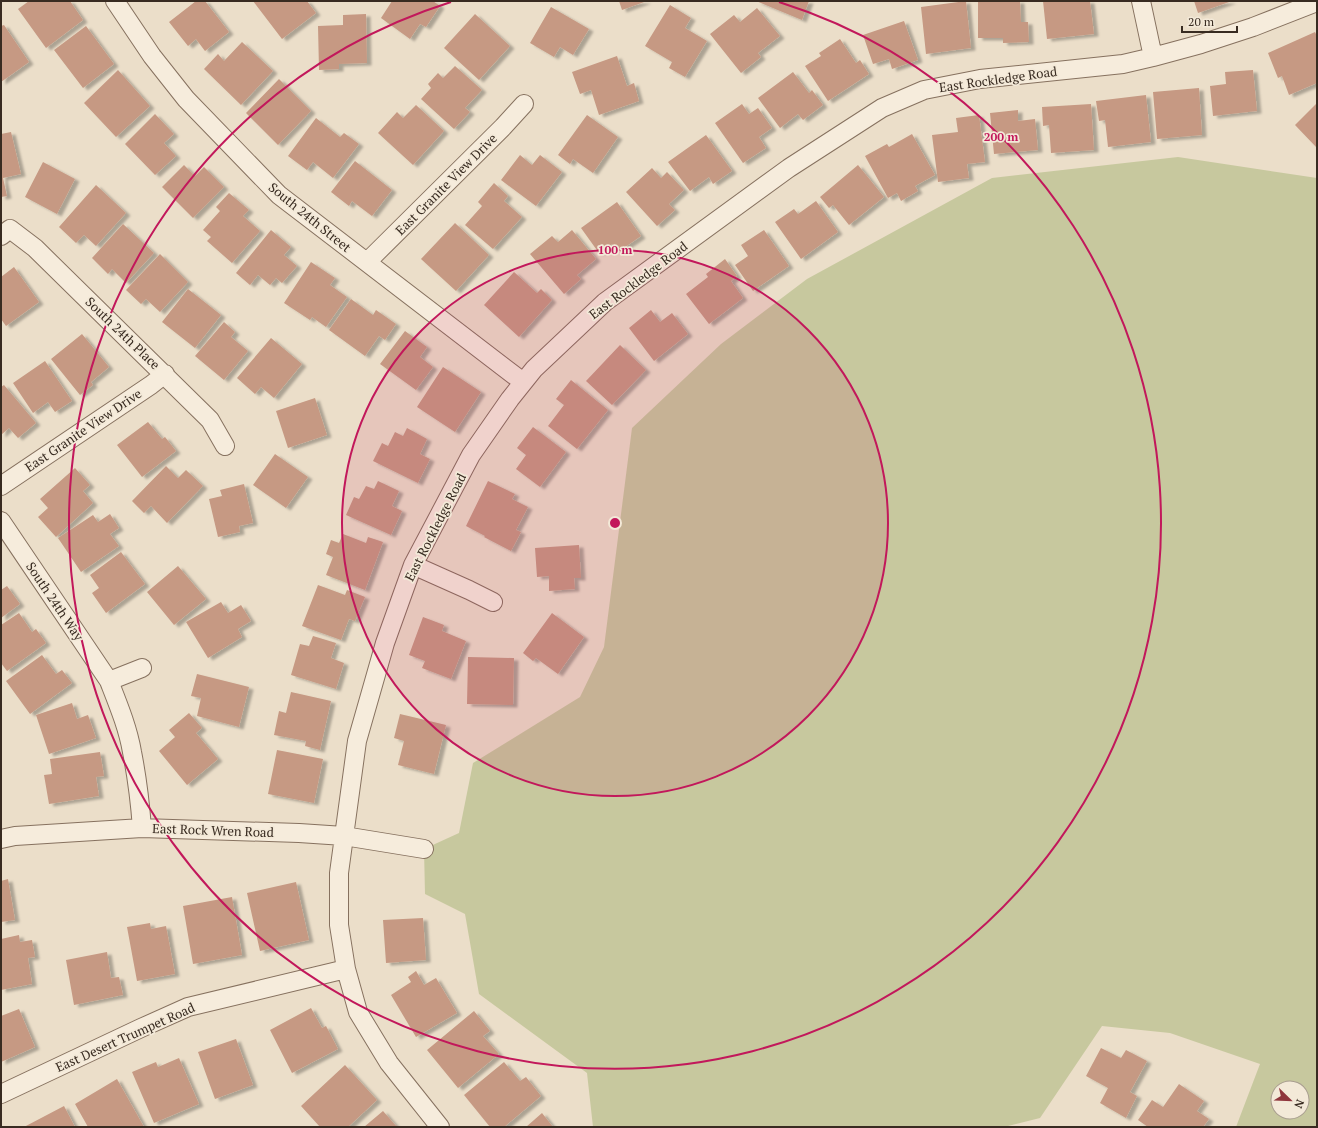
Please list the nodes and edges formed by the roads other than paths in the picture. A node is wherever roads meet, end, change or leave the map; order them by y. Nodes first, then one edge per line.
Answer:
1 (115, 1) edge
2 (1141, 1) edge
3 (1317, 2) edge
4 (1153, 57) junction
5 (524, 104) dead end
6 (6, 232) edge
7 (367, 262) junction
8 (165, 374) junction
9 (523, 382) junction
10 (225, 446) dead end
11 (1, 486) edge
12 (1, 521) edge
13 (413, 565) junction
14 (493, 602) dead end
15 (142, 668) dead end
16 (109, 681) junction
17 (142, 828) junction
18 (344, 836) junction
19 (1, 839) edge
20 (424, 849) dead end
21 (346, 969) junction
22 (1, 1094) edge
23 (440, 1127) edge

1 - 7 street, South 24th Street
2 - 4 street
3 - 4 street, East Rockledge Road
4 - 9 street, East Rockledge Road
5 - 7 street, East Granite View Drive
6 - 8 street, South 24th Place
7 - 9 street, South 24th Street
8 - 10 street, South 24th Place
8 - 11 street, East Granite View Drive
9 - 13 street, East Rockledge Road
12 - 16 street, South 24th Way
13 - 14 street
13 - 18 street, East Rockledge Road
15 - 16 street
16 - 17 street, South 24th Way
17 - 18 street, East Rock Wren Road
17 - 19 street, East Rock Wren Road
18 - 20 street, East Rock Wren Road
18 - 21 street
21 - 22 street, East Desert Trumpet Road
21 - 23 street

